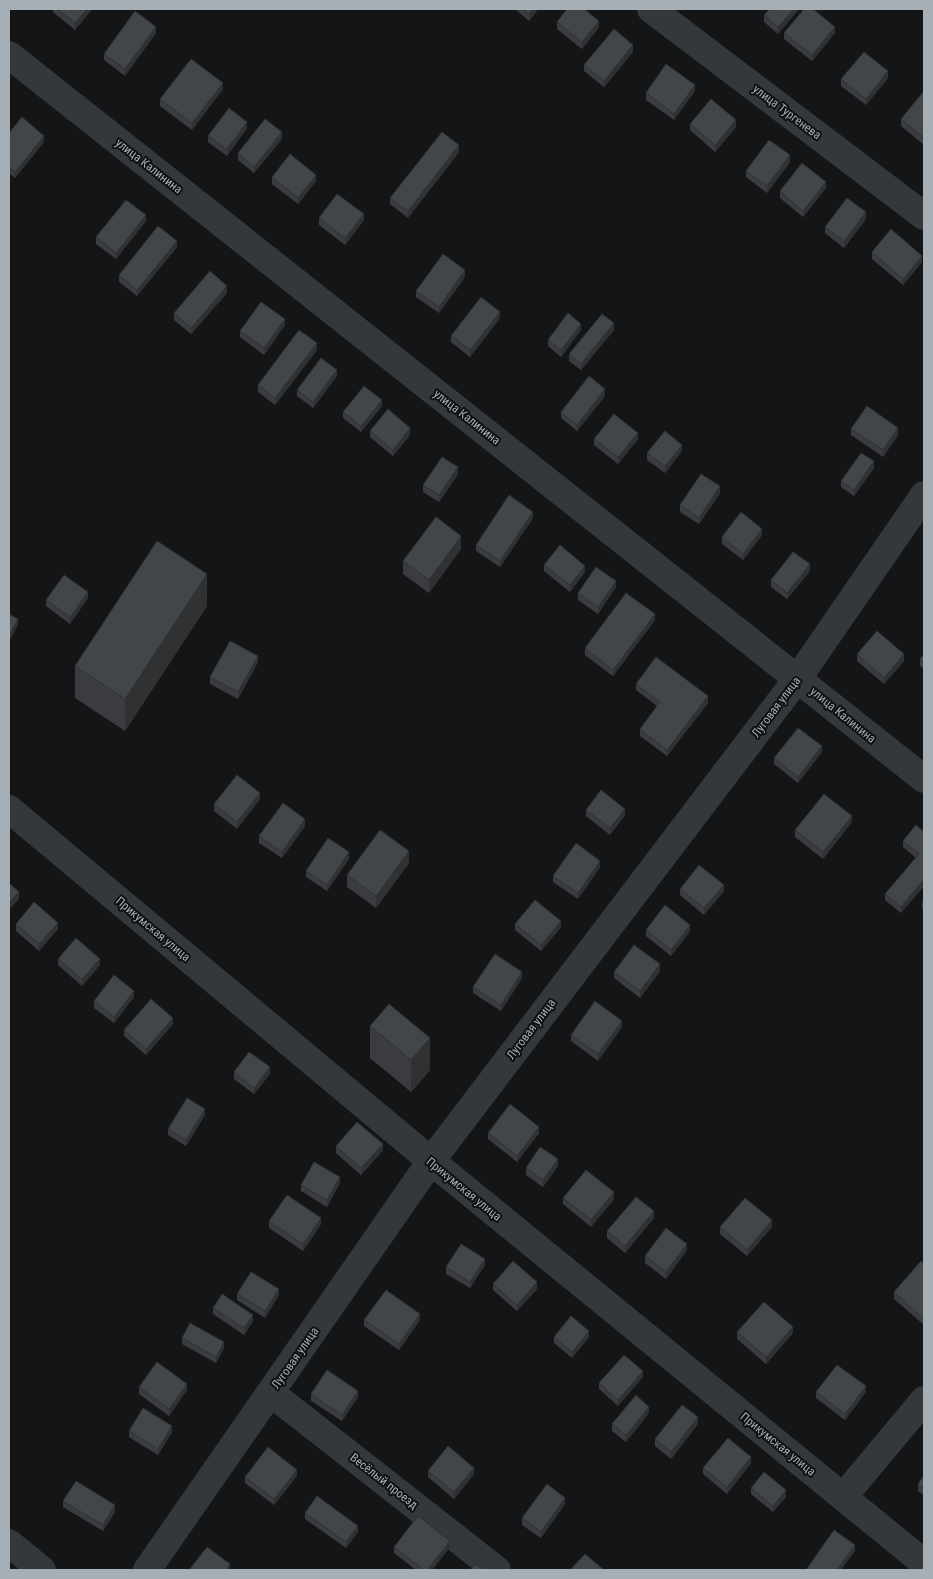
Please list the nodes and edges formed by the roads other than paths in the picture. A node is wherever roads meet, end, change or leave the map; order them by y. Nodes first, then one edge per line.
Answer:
1 (651, 9) edge
2 (9, 55) edge
3 (924, 216) edge
4 (924, 495) edge
5 (798, 678) junction
6 (924, 779) edge
7 (9, 809) edge
8 (431, 1161) junction
9 (271, 1393) junction
10 (924, 1400) edge
11 (843, 1497) junction
12 (9, 1543) edge
13 (924, 1563) edge
14 (42, 1570) edge
15 (147, 1570) edge
16 (497, 1570) edge

1 - 3 street, улица Тургенева
2 - 5 street, улица Калинина
4 - 5 street, Луговая улица
5 - 6 street, улица Калинина
5 - 8 street, Луговая улица
7 - 8 street, Прикумская улица
8 - 9 street, Луговая улица
8 - 11 street, Прикумская улица
9 - 15 street, Луговая улица
9 - 16 street, Весёлый проезд
10 - 11 street
11 - 13 street, Прикумская улица
12 - 14 street

